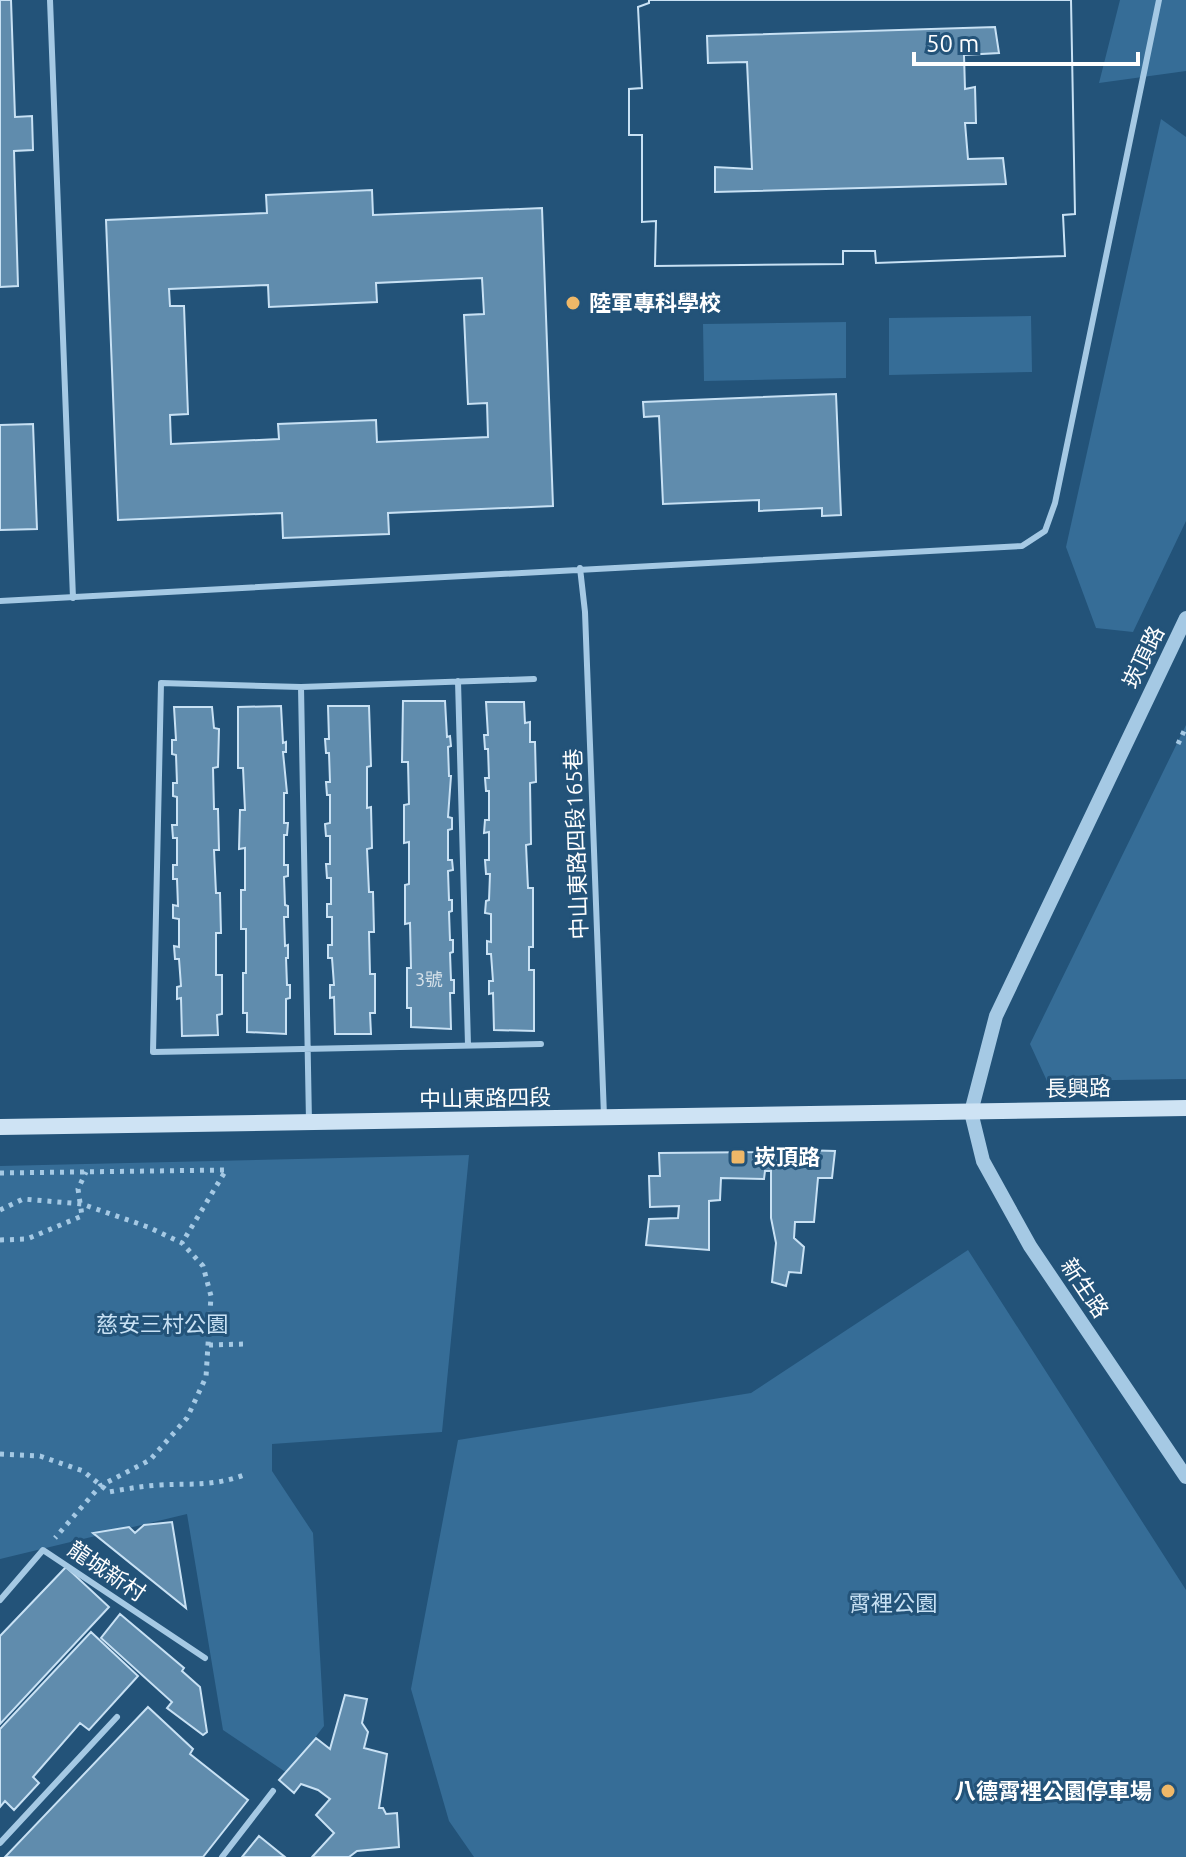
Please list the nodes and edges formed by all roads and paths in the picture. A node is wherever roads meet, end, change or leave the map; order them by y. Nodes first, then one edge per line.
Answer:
1 (50, 0) edge
2 (1159, 0) edge
3 (580, 568) junction
4 (73, 598) junction
5 (0, 601) edge
6 (1186, 618) edge
7 (534, 679) dead end
8 (458, 681) junction
9 (301, 687) junction
10 (1186, 727) edge
11 (1178, 744) dead end
12 (541, 1044) dead end
13 (468, 1045) junction
14 (307, 1047) junction
15 (1186, 1108) edge
16 (971, 1112) junction
17 (604, 1119) junction
18 (309, 1122) junction
19 (0, 1127) edge
20 (86, 1172) junction
21 (0, 1173) edge
22 (82, 1204) junction
23 (0, 1210) edge
24 (0, 1240) edge
25 (182, 1243) junction
26 (244, 1344) dead end
27 (209, 1345) junction
28 (0, 1454) edge
29 (247, 1474) dead end
30 (1186, 1477) edge
31 (100, 1486) junction
32 (43, 1550) junction
33 (0, 1600) edge
34 (205, 1658) dead end
35 (117, 1717) dead end
36 (273, 1791) dead end
37 (0, 1843) edge
38 (222, 1857) edge

1 - 4 lane
2 - 3 lane
3 - 4 lane
3 - 17 lane, 中山東路四段165巷
4 - 5 lane
6 - 16 street, 崁頂路
7 - 8 lane
8 - 9 lane
8 - 13 lane
9 - 14 lane
9 - 14 lane
10 - 11 path
12 - 13 lane
13 - 14 lane
14 - 18 lane
15 - 16 main road, 長興路
16 - 17 main road, 中山東路四段
16 - 30 street, 新生路
17 - 18 main road, 中山東路四段
18 - 19 main road, 中山東路四段
20 - 21 path
20 - 22 path
20 - 25 path
22 - 23 path
22 - 24 path
22 - 25 path
25 - 27 path
26 - 27 path
27 - 31 path
28 - 31 path
29 - 31 path
31 - 32 path
32 - 33 lane, 龍城新村
32 - 34 lane, 龍城新村
35 - 37 lane
36 - 38 lane

